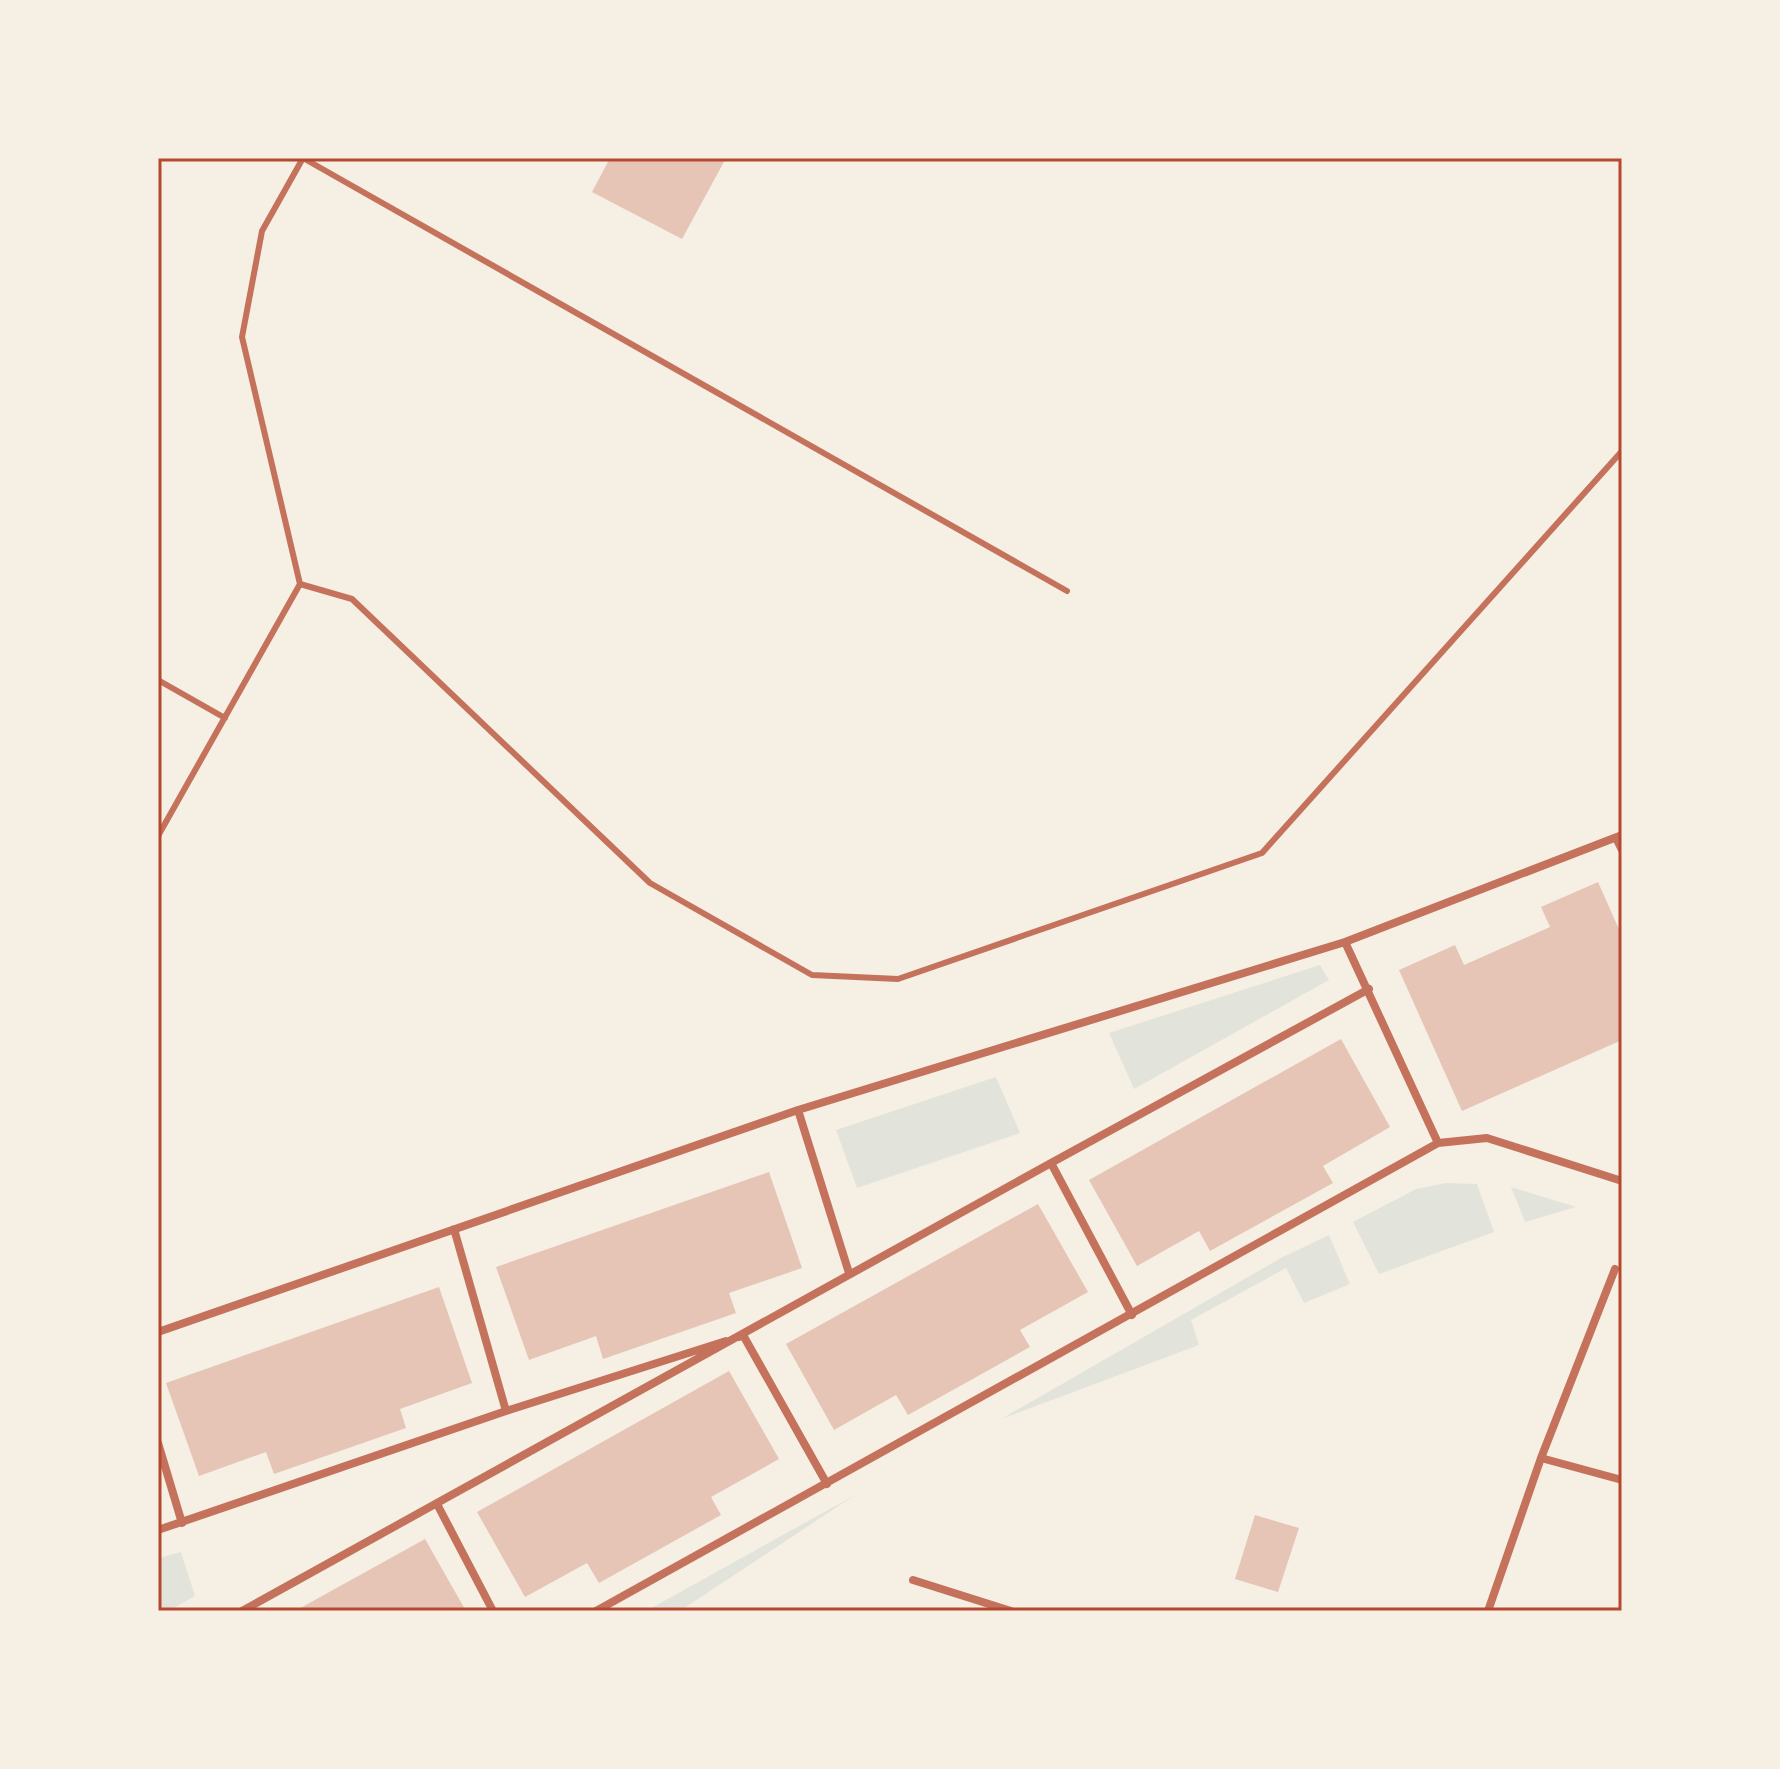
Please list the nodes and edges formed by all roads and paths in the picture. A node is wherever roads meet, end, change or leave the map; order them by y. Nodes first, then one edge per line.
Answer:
1 (303, 158) edge
2 (1622, 451) edge
3 (300, 584) junction
4 (1067, 591) dead end
5 (158, 680) edge
6 (225, 718) junction
7 (158, 836) edge
8 (1619, 837) edge
9 (1622, 850) edge
10 (1345, 942) junction
11 (1369, 989) junction
12 (798, 1110) junction
13 (1438, 1143) junction
14 (1051, 1163) junction
15 (1622, 1181) edge
16 (454, 1229) junction
17 (1615, 1269) dead end
18 (849, 1273) junction
19 (1132, 1315) junction
20 (158, 1332) edge
21 (743, 1335) junction
22 (506, 1411) junction
23 (158, 1443) edge
24 (1541, 1458) junction
25 (1622, 1480) edge
26 (827, 1484) junction
27 (437, 1504) junction
28 (182, 1523) junction
29 (158, 1530) edge
30 (913, 1580) dead end
31 (987, 1608) edge
32 (242, 1611) edge
33 (493, 1611) edge
34 (596, 1611) edge
35 (1011, 1611) edge
36 (1488, 1611) edge

1 - 3 lane
1 - 4 lane
2 - 3 lane
3 - 6 lane
5 - 6 lane
6 - 7 lane
8 - 9 street
8 - 10 street
10 - 11 street
10 - 12 street
11 - 13 street
11 - 14 street
12 - 16 street
12 - 18 street
13 - 15 street
13 - 19 street
14 - 18 street
14 - 19 street
16 - 20 street
16 - 22 street
17 - 24 street
18 - 21 street
19 - 26 street
21 - 22 street
21 - 26 street
21 - 27 street
22 - 28 street
23 - 28 street
24 - 25 street
24 - 36 street
26 - 34 street
27 - 32 street
27 - 33 street
28 - 29 street
30 - 31 street
31 - 35 street

